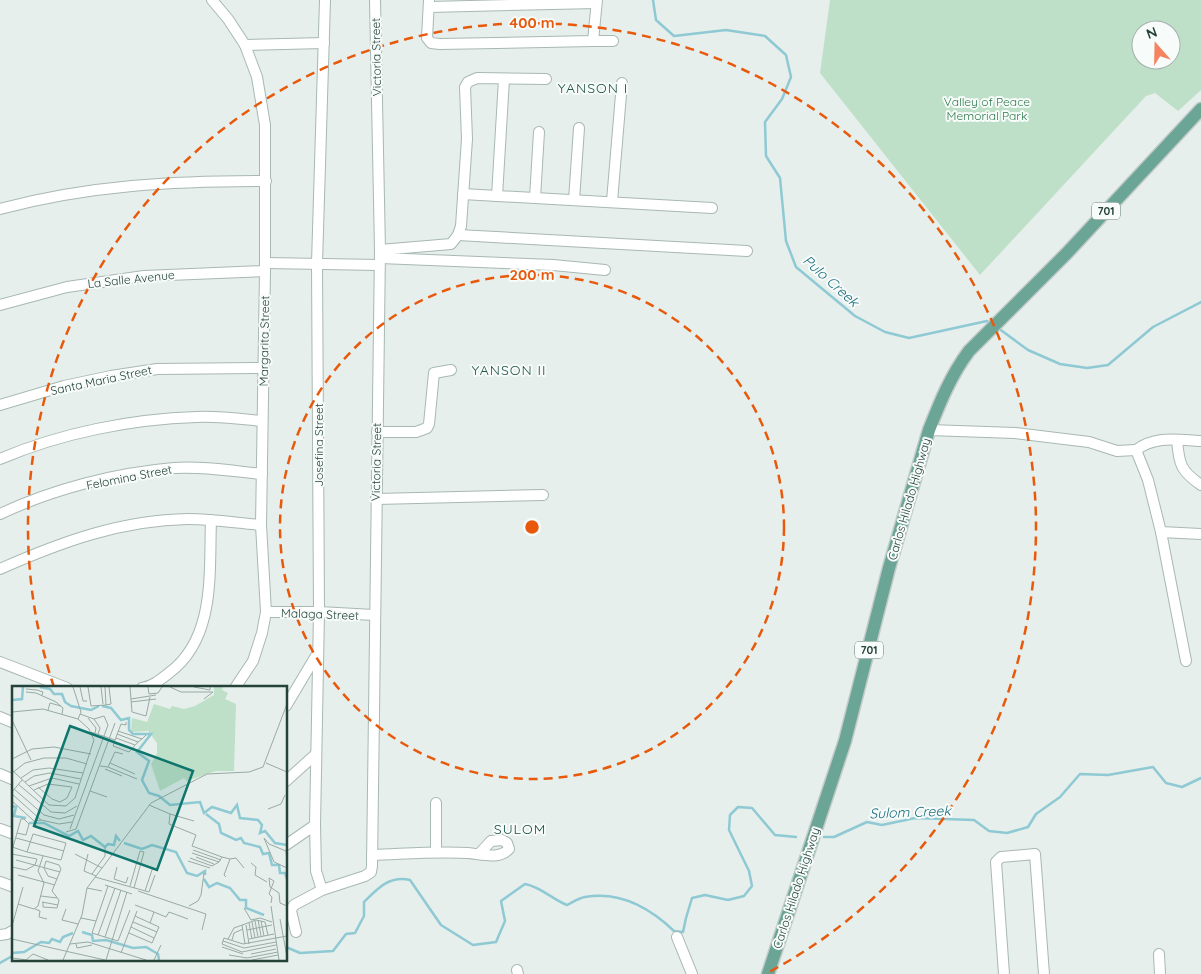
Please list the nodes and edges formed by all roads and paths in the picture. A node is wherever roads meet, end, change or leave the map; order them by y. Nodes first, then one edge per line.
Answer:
1 (212, 0) edge
2 (326, 0) edge
3 (375, 0) edge
4 (596, 2) edge
5 (429, 4) edge
6 (613, 41) dead end
7 (593, 42) junction
8 (324, 43) junction
9 (245, 45) junction
10 (504, 79) junction
11 (546, 79) dead end
12 (622, 83) dead end
13 (1201, 109) edge
14 (579, 128) dead end
15 (539, 132) dead end
16 (266, 181) junction
17 (463, 194) junction
18 (497, 196) junction
19 (535, 198) junction
20 (574, 200) junction
21 (612, 201) junction
22 (0, 208) edge
23 (712, 208) dead end
24 (458, 236) junction
25 (747, 251) dead end
26 (380, 257) junction
27 (317, 264) junction
28 (266, 267) junction
29 (605, 270) dead end
30 (0, 305) edge
31 (264, 368) junction
32 (451, 370) dead end
33 (0, 405) edge
34 (262, 421) junction
35 (930, 430) junction
36 (377, 432) junction
37 (1177, 440) junction
38 (1201, 441) edge
39 (1136, 450) junction
40 (0, 459) edge
41 (262, 474) junction
42 (1201, 485) edge
43 (543, 495) dead end
44 (376, 499) junction
45 (0, 514) edge
46 (211, 520) junction
47 (261, 525) junction
48 (1161, 532) junction
49 (1201, 534) edge
50 (0, 569) edge
51 (266, 612) junction
52 (319, 612) junction
53 (374, 615) junction
54 (317, 653) junction
55 (1186, 661) dead end
56 (0, 662) edge
57 (62, 686) edge
58 (152, 686) edge
59 (236, 686) edge
60 (288, 703) edge
61 (0, 717) edge
62 (12, 722) edge
63 (316, 754) junction
64 (0, 774) edge
65 (12, 779) edge
66 (288, 779) edge
67 (436, 803) dead end
68 (315, 825) junction
69 (0, 828) edge
70 (12, 833) edge
71 (288, 844) edge
72 (436, 852) junction
73 (479, 854) dead end
74 (372, 855) junction
75 (0, 882) edge
76 (12, 886) edge
77 (322, 890) junction
78 (12, 931) edge
79 (296, 932) dead end
80 (0, 935) edge
81 (677, 937) dead end
82 (1159, 954) dead end
83 (692, 974) edge
84 (768, 974) edge
85 (1004, 974) edge
86 (1044, 974) edge
87 (1160, 974) edge

1 - 9 street, Margarita Street
2 - 8 street, Josefina Street
3 - 26 street, Victoria Street
4 - 5 street
4 - 7 street
5 - 7 street
6 - 7 street
8 - 9 street
8 - 27 street, Josefina Street
9 - 16 street, Margarita Street
10 - 11 street
10 - 17 street
10 - 18 street
12 - 21 street
13 - 35 main road, Carlos Hilado Highway / 701
14 - 20 street
15 - 19 street
16 - 22 street
16 - 28 street, Margarita Street
17 - 18 street
17 - 24 street
18 - 19 street
19 - 20 street
20 - 21 street
21 - 23 street
24 - 25 street
24 - 26 street
26 - 27 street, La Salle Avenue
26 - 29 street
26 - 36 street, Victoria Street
27 - 28 street, La Salle Avenue
27 - 52 street, Josefina Street
28 - 30 street, La Salle Avenue
28 - 31 street, Margarita Street
31 - 33 street, Santa Maria Street
31 - 34 street, Margarita Street
32 - 36 street
34 - 40 street
34 - 41 street, Margarita Street
35 - 39 street
35 - 84 main road, Carlos Hilado Highway / 701
36 - 44 street, Victoria Street
37 - 38 street
37 - 39 street
37 - 42 street
39 - 48 street
41 - 45 street, Felomina Street
41 - 47 street, Margarita Street
43 - 44 street
44 - 53 street, Victoria Street
46 - 47 street
46 - 50 street
46 - 58 street
47 - 51 street, Margarita Street
48 - 49 street
48 - 55 street
51 - 52 street, Malaga Street
51 - 59 street, Margarita Street
52 - 53 street, Malaga Street
52 - 54 street, Josefina Street
53 - 74 street, Victoria Street
54 - 60 street
54 - 63 street, Josefina Street
56 - 57 street
61 - 62 street
63 - 66 street
63 - 68 street, Josefina Street
64 - 65 street
67 - 72 street
68 - 71 street
68 - 77 street, Josefina Street
69 - 70 street
72 - 73 street
72 - 74 street
74 - 77 street, Victoria Street
75 - 76 street
77 - 79 street
78 - 80 street
81 - 83 street
82 - 87 street
85 - 86 street

